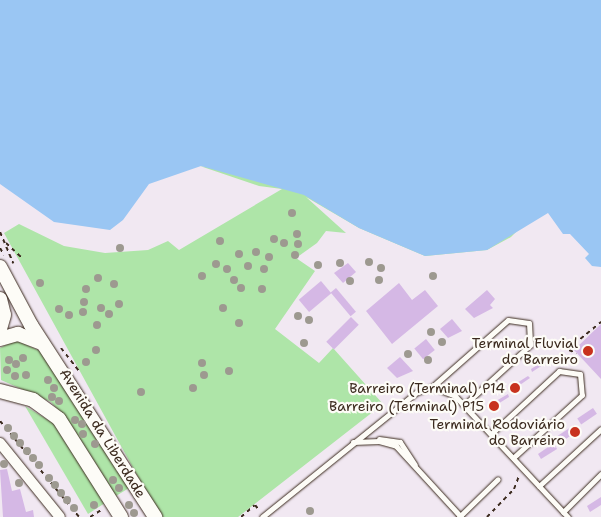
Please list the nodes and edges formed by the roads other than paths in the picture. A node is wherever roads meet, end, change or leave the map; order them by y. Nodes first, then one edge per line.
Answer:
1 (0, 267) edge
2 (0, 300) edge
3 (0, 329) edge
4 (0, 339) edge
5 (54, 347) junction
6 (432, 387) junction
7 (3, 393) edge
8 (464, 405) junction
9 (601, 429) edge
10 (491, 434) junction
11 (353, 442) junction
12 (0, 443) edge
13 (513, 458) junction
14 (601, 474) edge
15 (498, 479) dead end
16 (539, 486) junction
17 (563, 512) junction
18 (263, 516) edge
19 (60, 517) edge
20 (121, 517) edge
21 (155, 517) edge
22 (460, 517) edge
23 (568, 517) edge

1 - 5 main road, Avenida da Liberdade
2 - 3 main road
4 - 5 main road, Avenida da Liberdade
5 - 21 main road, Avenida da Liberdade
6 - 8 lane
6 - 8 lane
6 - 11 lane
7 - 20 main road, Avenida da Liberdade
8 - 10 lane
9 - 16 lane
10 - 13 lane
10 - 13 lane
11 - 18 lane
11 - 22 lane
12 - 19 street
13 - 16 lane
14 - 17 lane
15 - 22 lane
16 - 17 lane
17 - 23 lane

